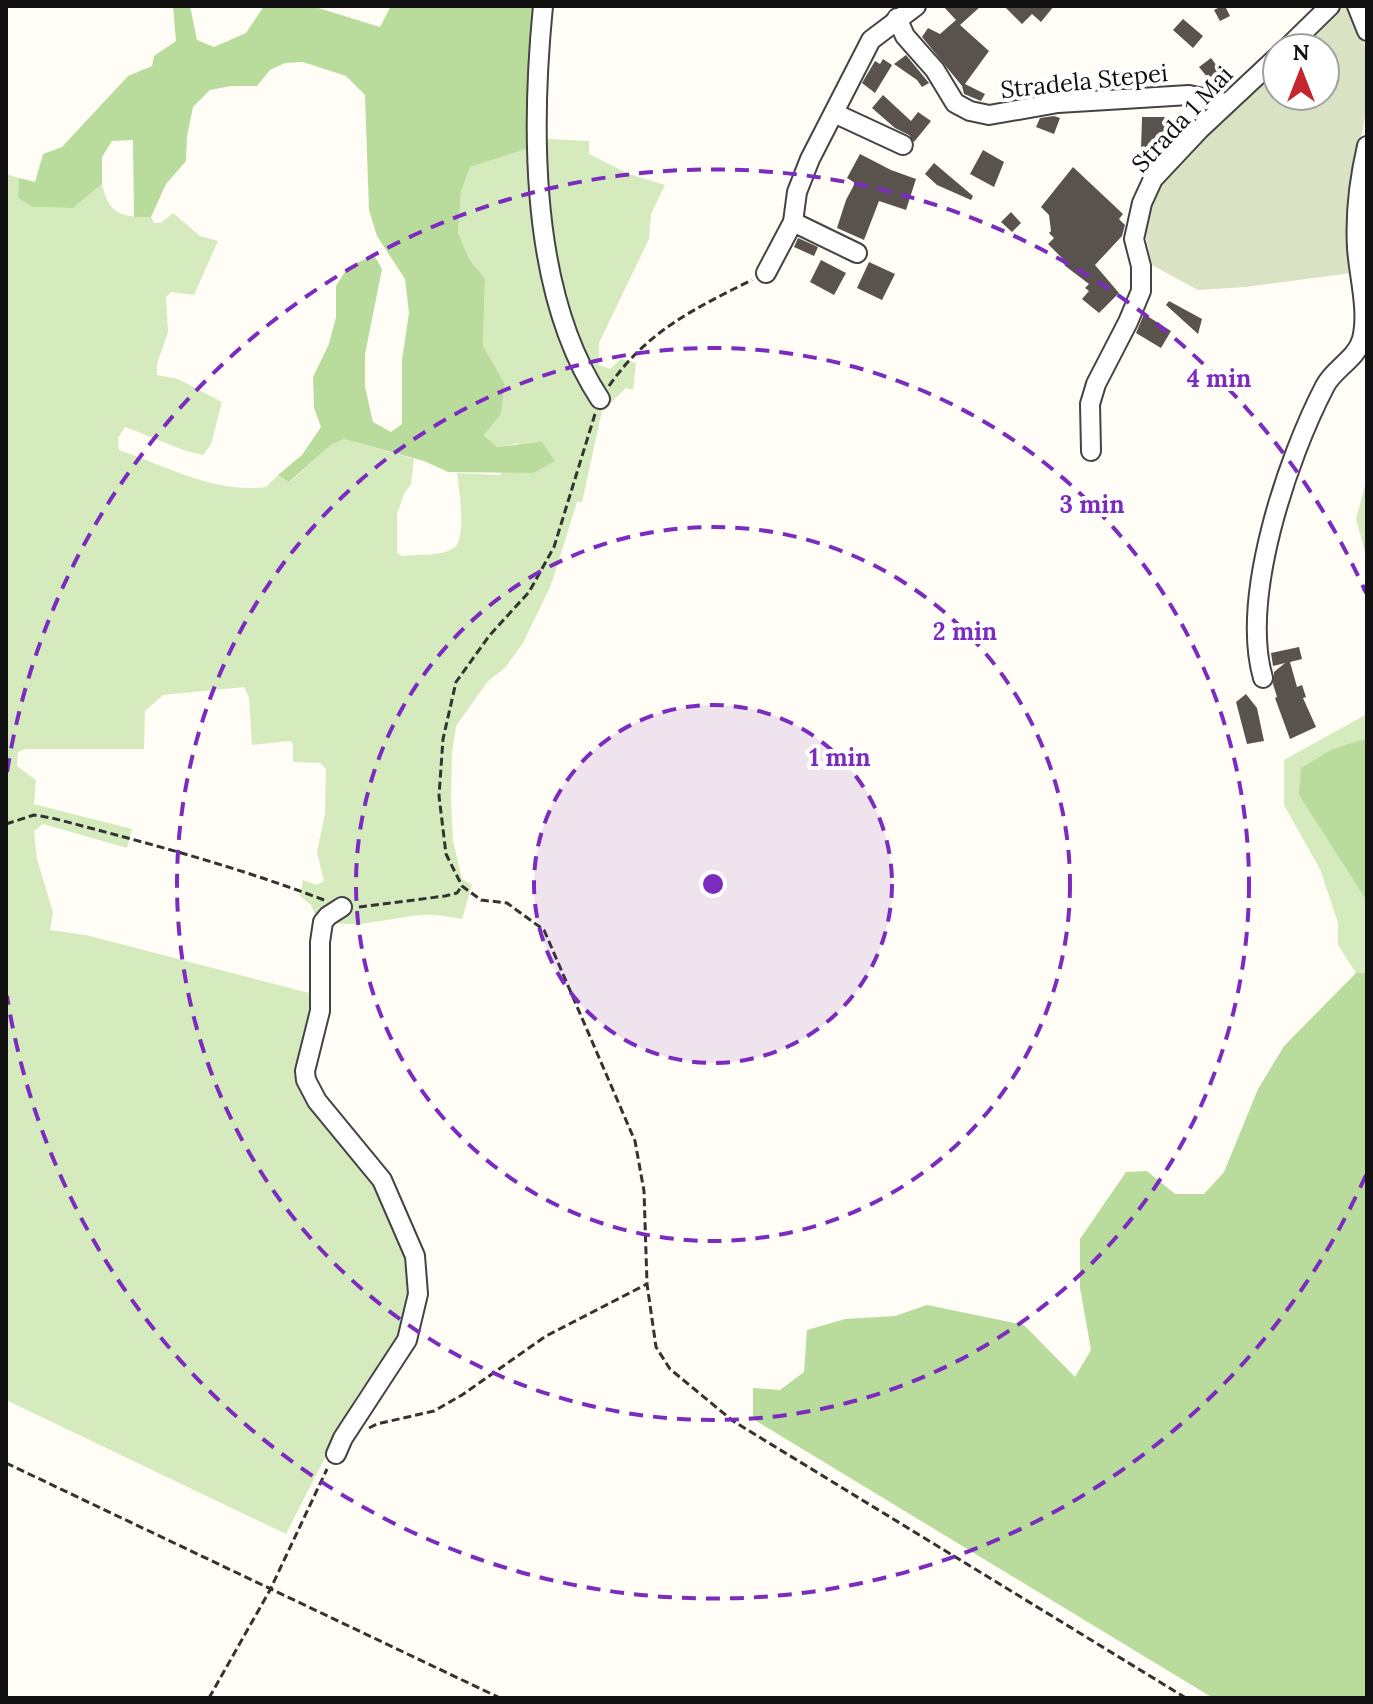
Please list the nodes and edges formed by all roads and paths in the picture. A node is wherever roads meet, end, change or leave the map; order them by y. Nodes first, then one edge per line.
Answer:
1 (543, 6) edge
2 (916, 6) edge
3 (1330, 6) edge
4 (1357, 6) edge
5 (897, 18) junction
6 (1367, 31) edge
7 (1303, 32) edge
8 (1261, 71) edge
9 (1226, 103) junction
10 (834, 113) junction
11 (903, 145) dead end
12 (1367, 146) edge
13 (793, 222) junction
14 (857, 253) dead end
15 (766, 273) joint
16 (600, 399) junction
17 (1091, 451) dead end
18 (1263, 678) dead end
19 (6, 824) edge
20 (462, 886) junction
21 (342, 907) junction
22 (647, 1284) junction
23 (364, 1431) dead end
24 (336, 1454) joint
25 (6, 1463) edge
26 (270, 1590) junction
27 (209, 1698) edge
28 (500, 1698) edge
29 (1186, 1698) edge

1 - 16 street
2 - 5 street
3 - 7 street
4 - 6 street
5 - 9 street, Stradela Stepei
5 - 10 street
8 - 9 street, Strada 1 Mai
9 - 17 street, Strada 1 Mai
10 - 11 street
10 - 13 street
12 - 18 street
13 - 14 street
13 - 15 street
15 - 16 path
16 - 20 path
19 - 21 path
20 - 21 path
20 - 22 path
21 - 24 street
22 - 23 path
22 - 29 path
24 - 26 path
25 - 26 path
26 - 27 path
26 - 28 path

